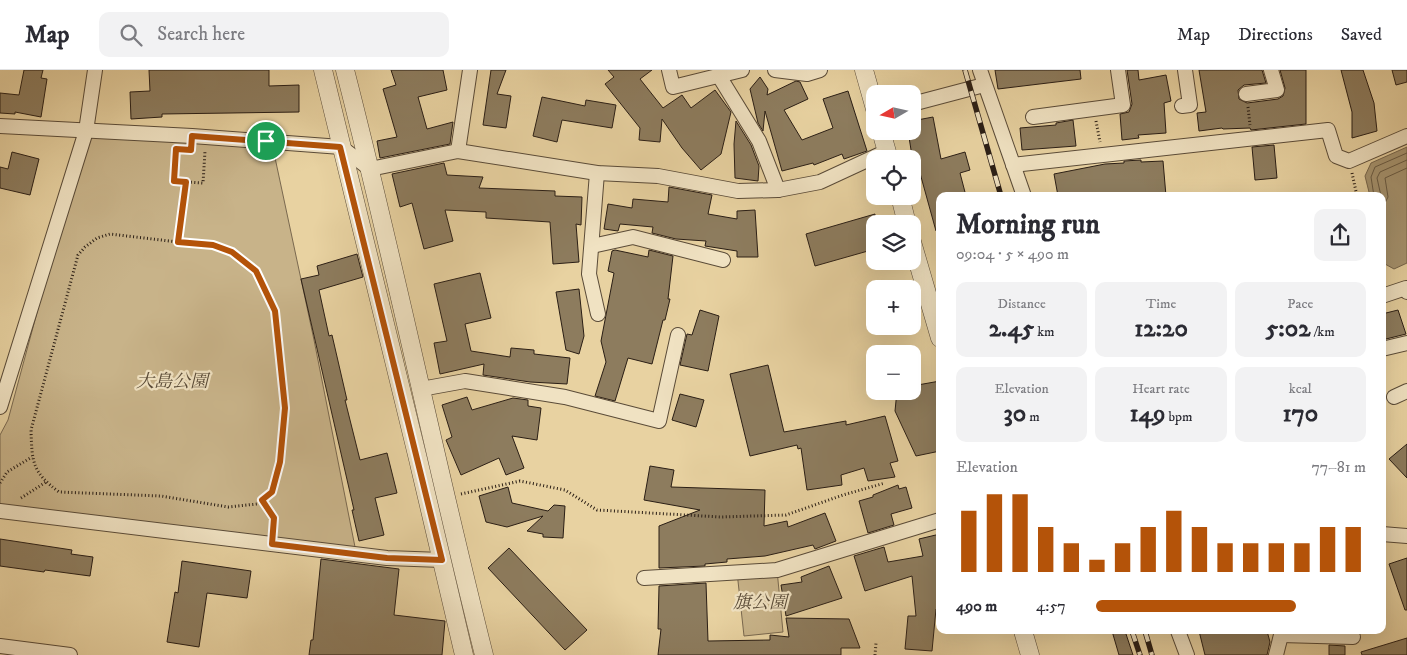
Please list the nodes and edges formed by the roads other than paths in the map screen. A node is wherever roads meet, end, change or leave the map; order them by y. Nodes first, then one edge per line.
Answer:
1 (95, 70) edge
2 (323, 70) edge
3 (345, 70) edge
4 (470, 70) edge
5 (668, 70) edge
6 (742, 70) edge
7 (775, 70) edge
8 (820, 70) edge
9 (864, 70) edge
10 (980, 70) edge
11 (1118, 70) edge
12 (1185, 70) edge
13 (1271, 70) edge
14 (719, 76) junction
15 (868, 85) edge
16 (984, 85) junction
17 (1246, 94) dead end
18 (921, 102) edge
19 (1182, 106) dead end
20 (1032, 117) dead end
21 (0, 126) edge
22 (86, 132) junction
23 (1407, 136) edge
24 (340, 147) junction
25 (458, 152) junction
26 (866, 164) edge
27 (1013, 165) junction
28 (370, 168) junction
29 (597, 174) junction
30 (778, 190) junction
31 (1023, 192) edge
32 (592, 246) junction
33 (723, 260) dead end
34 (920, 270) edge
35 (1407, 292) edge
36 (1386, 295) edge
37 (598, 314) dead end
38 (936, 324) edge
39 (678, 335) dead end
40 (1407, 343) edge
41 (1386, 348) edge
42 (421, 389) junction
43 (1407, 391) edge
44 (1394, 397) dead end
45 (0, 407) edge
46 (0, 511) edge
47 (936, 521) edge
48 (1386, 534) edge
49 (1407, 536) edge
50 (442, 560) junction
51 (644, 578) dead end
52 (1024, 634) edge
53 (1179, 634) edge
54 (1281, 634) edge
55 (1299, 634) edge
56 (1353, 637) dead end
57 (0, 646) edge
58 (70, 655) edge
59 (464, 655) edge
60 (484, 655) edge
61 (1030, 655) edge
62 (1187, 655) edge
63 (1276, 655) edge

1 - 22 street
2 - 24 street
3 - 28 street
4 - 25 street
5 - 14 street
6 - 14 street
7 - 8 street
9 - 15 street
10 - 16 street
11 - 20 street
12 - 19 street
13 - 17 street
14 - 30 street
16 - 18 street
16 - 27 street
21 - 22 street
22 - 24 street
22 - 45 street
23 - 27 street
24 - 28 street
24 - 50 street
25 - 28 street
25 - 29 street
26 - 30 street
27 - 31 street
28 - 42 street
29 - 30 street
29 - 32 street
32 - 33 street
32 - 37 street
34 - 38 street
35 - 36 street
39 - 42 street
40 - 41 street
42 - 60 street
43 - 44 street
46 - 50 street
47 - 51 street
48 - 49 street
50 - 59 street
52 - 61 street
53 - 62 street
54 - 63 street
55 - 56 street
57 - 58 street

